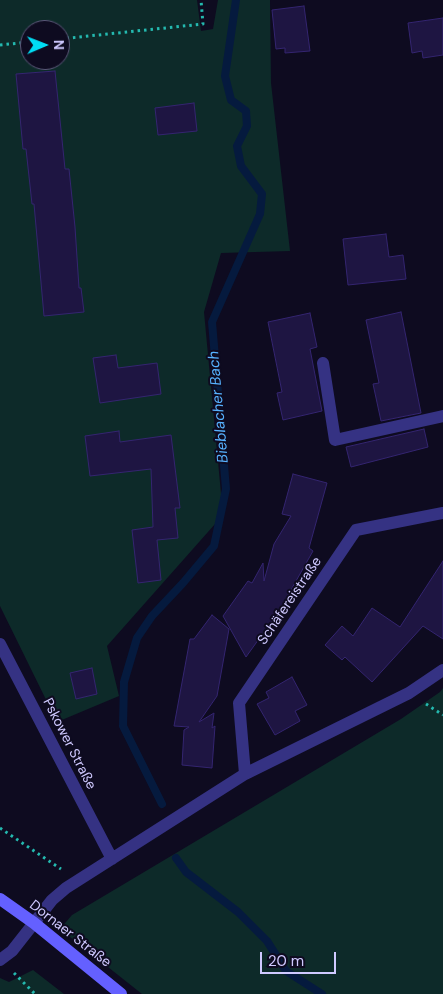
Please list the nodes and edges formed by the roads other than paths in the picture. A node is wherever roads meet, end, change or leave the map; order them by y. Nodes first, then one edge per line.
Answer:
1 (323, 363) dead end
2 (443, 416) edge
3 (443, 513) edge
4 (0, 644) edge
5 (443, 670) edge
6 (245, 774) junction
7 (112, 859) junction
8 (0, 899) edge
9 (34, 923) junction
10 (1, 959) edge
11 (121, 994) edge

1 - 2 street
3 - 6 street, Schäfereistraße
4 - 7 street, Pskower Straße
5 - 6 street
6 - 7 street
7 - 9 street
8 - 9 main road, Dornaer Straße
9 - 10 street
9 - 11 main road, Dornaer Straße

